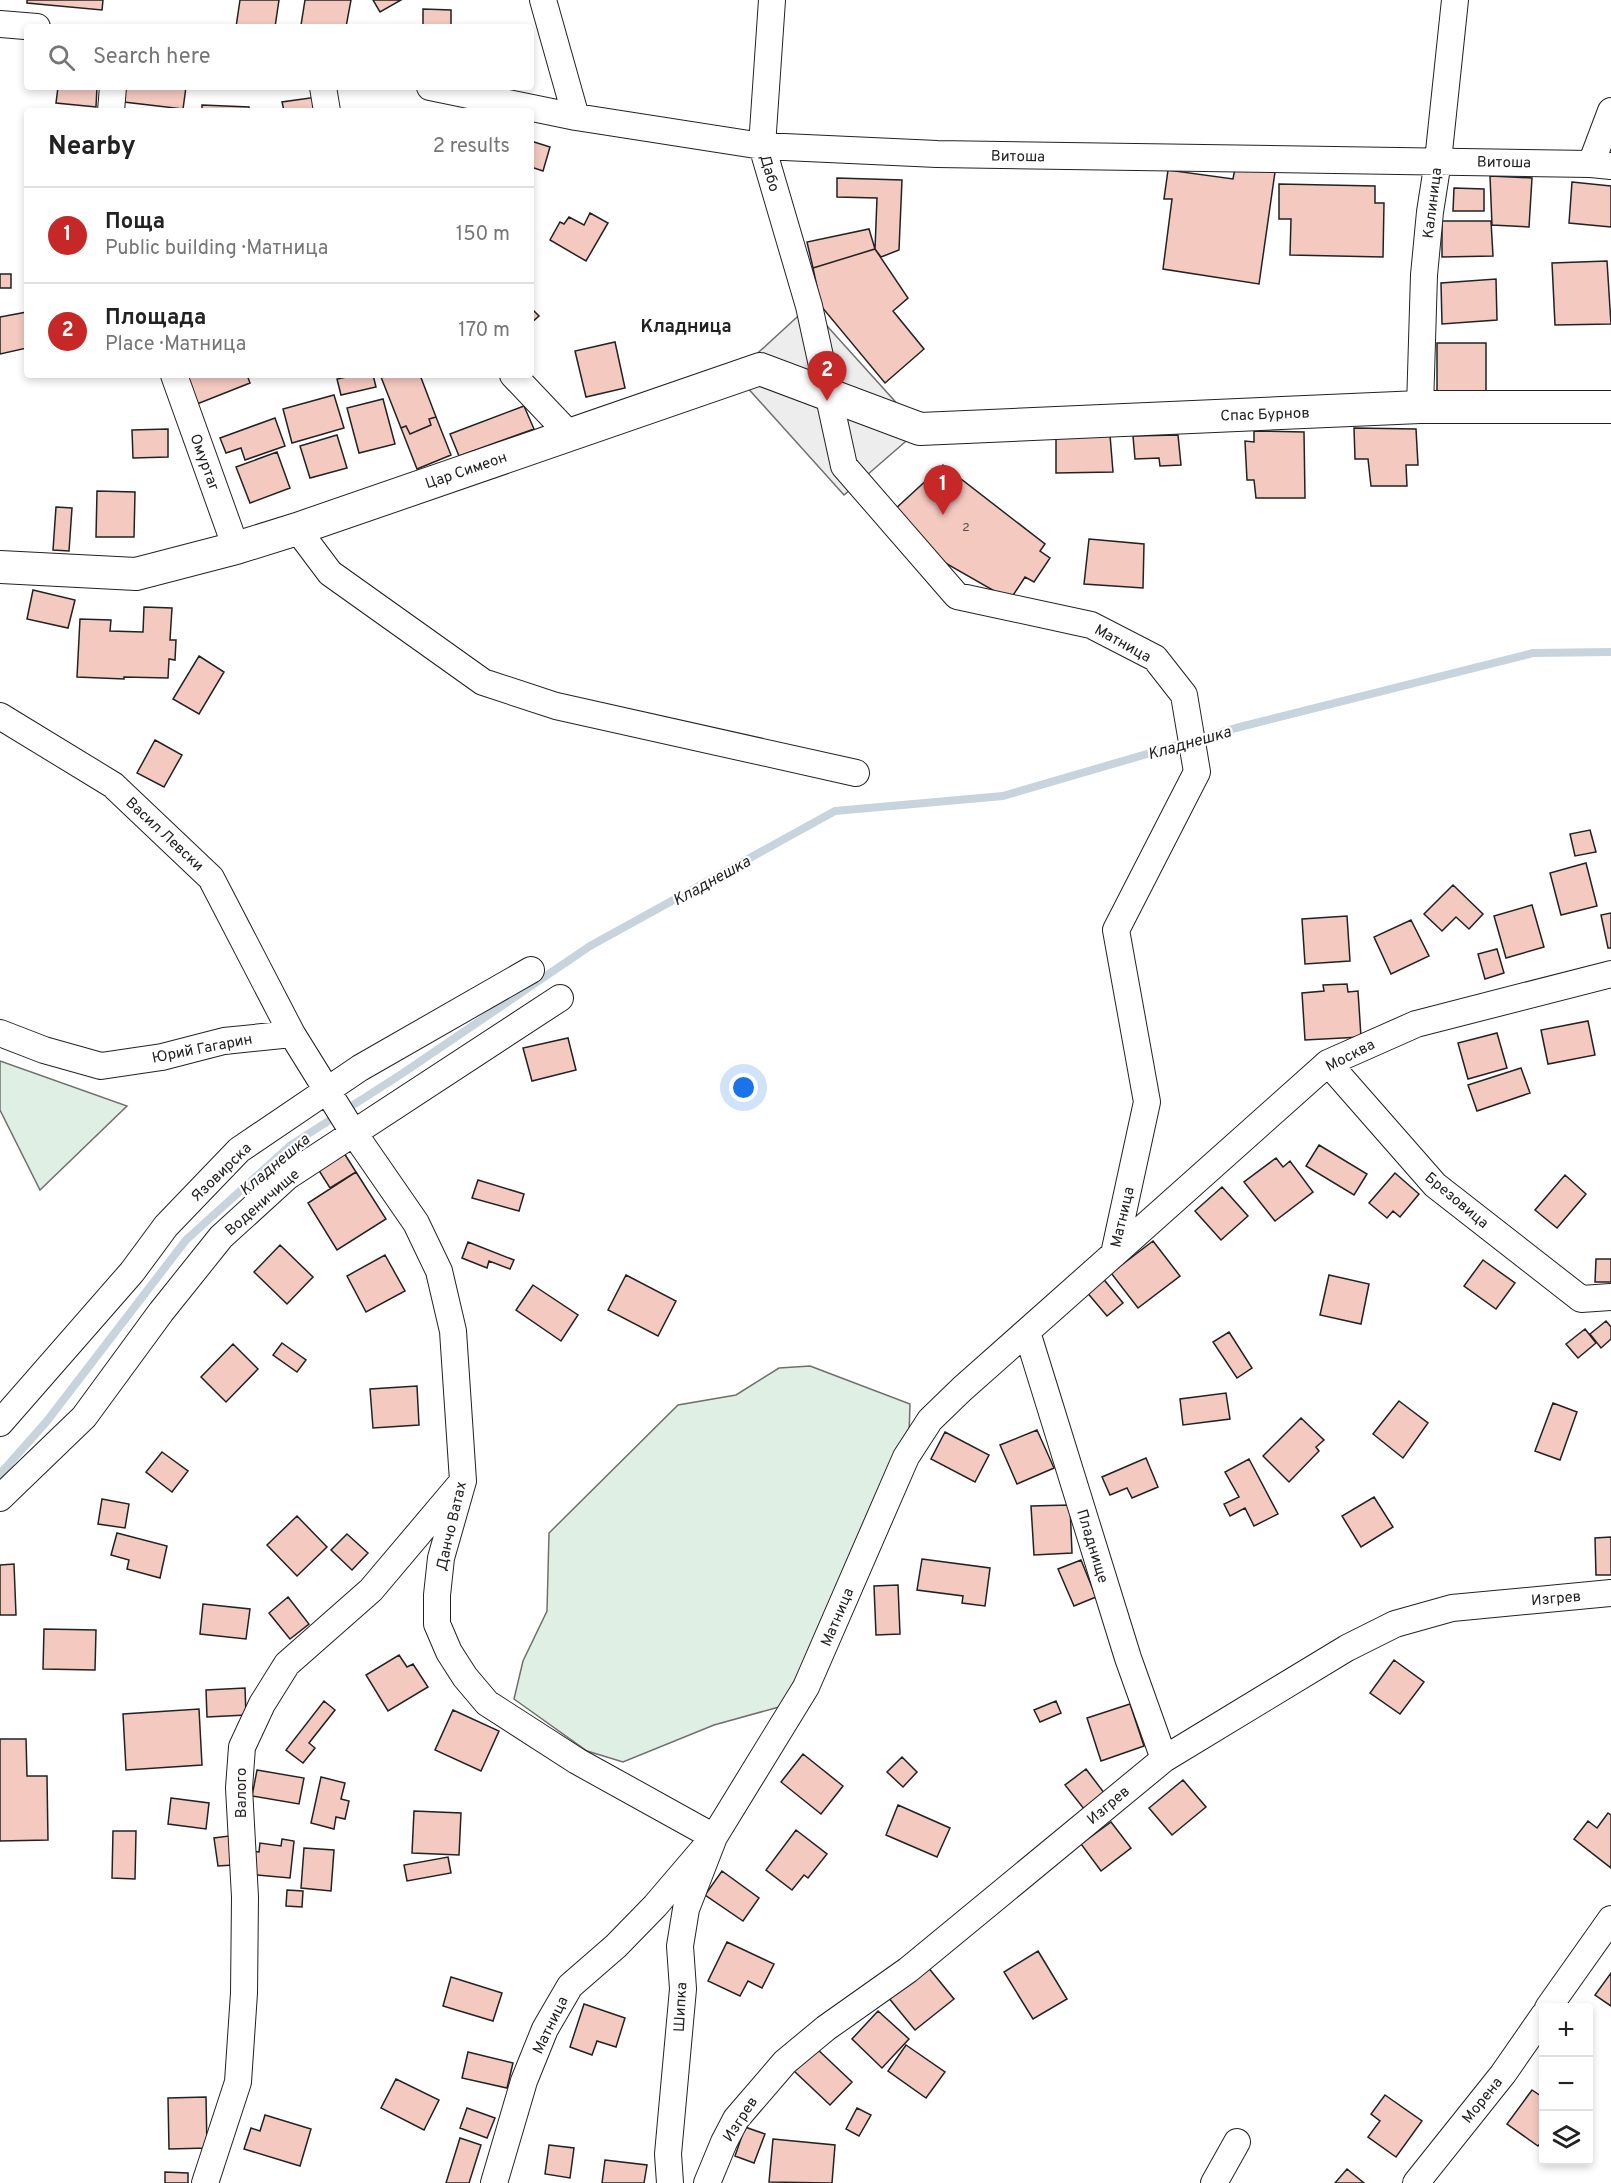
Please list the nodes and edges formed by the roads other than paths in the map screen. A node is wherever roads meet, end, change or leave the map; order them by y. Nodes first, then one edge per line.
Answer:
1 (543, 0) edge
2 (772, 0) edge
3 (1455, 0) edge
4 (0, 24) edge
5 (24, 26) edge
6 (113, 90) edge
7 (324, 90) edge
8 (445, 90) edge
9 (111, 108) edge
10 (326, 108) edge
11 (532, 108) edge
12 (534, 108) edge
13 (1611, 111) edge
14 (576, 117) junction
15 (762, 146) junction
16 (1438, 161) junction
17 (1601, 165) edge
18 (809, 306) joint
19 (175, 378) edge
20 (516, 378) edge
21 (828, 394) junction
22 (1420, 407) junction
23 (1611, 407) edge
24 (920, 429) joint
25 (569, 434) junction
26 (297, 529) junction
27 (236, 548) junction
28 (0, 567) edge
29 (0, 716) edge
30 (856, 773) dead end
31 (531, 970) dead end
32 (1611, 974) edge
33 (560, 998) dead end
34 (0, 1033) edge
35 (292, 1034) junction
36 (1328, 1063) junction
37 (329, 1094) junction
38 (353, 1131) junction
39 (1114, 1254) junction
40 (1611, 1297) edge
41 (1027, 1332) junction
42 (0, 1423) edge
43 (463, 1482) junction
44 (0, 1498) edge
45 (1611, 1593) edge
46 (1164, 1759) junction
47 (714, 1837) junction
48 (1611, 1919) edge
49 (1551, 2003) edge
50 (1539, 2021) edge
51 (1237, 2142) dead end
52 (205, 2183) edge
53 (494, 2183) edge
54 (670, 2183) edge
55 (707, 2183) edge
56 (1214, 2183) edge
57 (1416, 2183) edge

1 - 14 street
2 - 15 street, Дабо
3 - 16 street, Калиница
4 - 5 street
6 - 9 street
7 - 10 street
8 - 11 street, Витоша
12 - 14 street, Витоша
13 - 17 street
14 - 15 street, Витоша
15 - 16 street, Витоша
15 - 18 street, Дабо
16 - 17 street, Витоша
16 - 22 street, Калиница
18 - 21 street, Матница
19 - 27 street, Омуртаг
20 - 25 street
21 - 24 street, Цар Симеон
21 - 25 street, Цар Симеон
21 - 39 street, Матница
22 - 23 street, Спас Бурнов
22 - 24 street, Спас Бурнов
25 - 26 street, Цар Симеон
26 - 27 street, Цар Симеон
26 - 30 street
27 - 28 street, Цар Симеон
29 - 35 street, Васил Левски
31 - 37 street, Язовирска
32 - 36 street, Москва
33 - 38 street, Воденичище
34 - 35 street, Юрий Гагарин
35 - 37 street
36 - 39 street, Москва
36 - 40 street, Брезовица
37 - 38 street
37 - 42 street, Язовирска
38 - 43 street, Данчо Ватах
38 - 44 street, Воденичище
39 - 41 street, Матница
41 - 46 street, Пладнище
41 - 47 street, Матница
43 - 47 street, Данчо Ватах
43 - 52 street, Валого
45 - 46 street, Изгрев
46 - 55 street, Изгрев
47 - 53 street, Матница
47 - 54 street, Шипка
48 - 49 street
50 - 57 street, Морена
51 - 56 street

